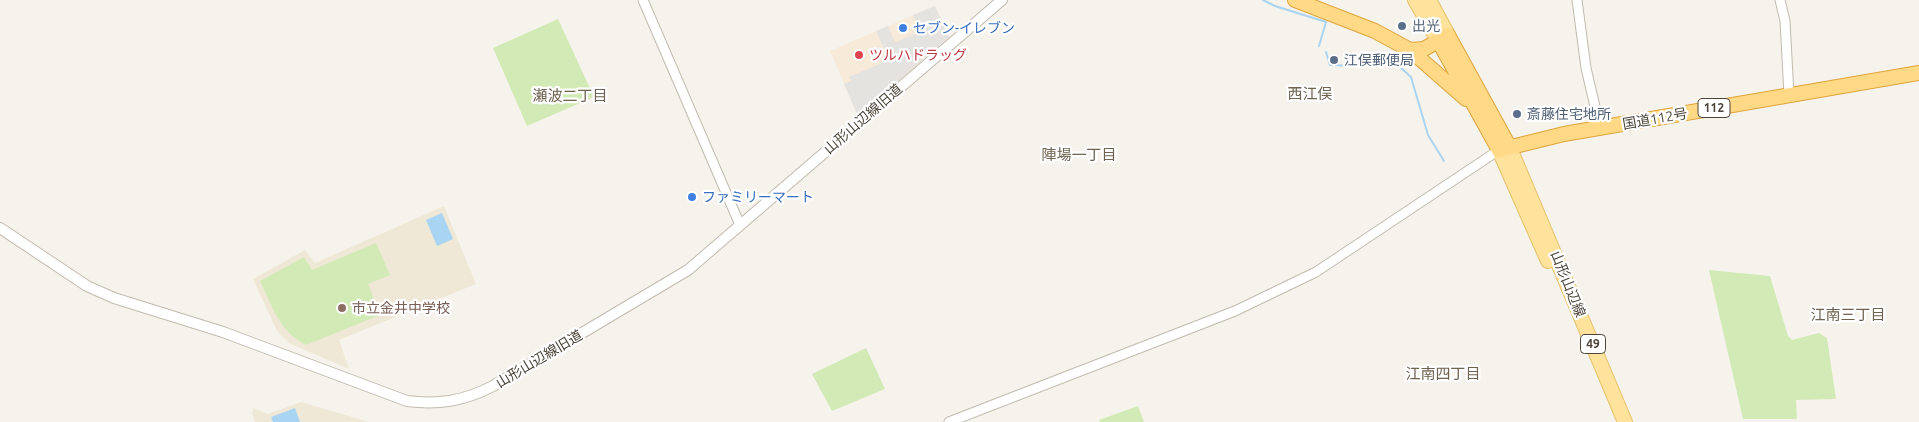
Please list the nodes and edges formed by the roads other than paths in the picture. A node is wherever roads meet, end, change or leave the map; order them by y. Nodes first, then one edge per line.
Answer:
1 (643, 0) edge
2 (1002, 0) edge
3 (1295, 0) edge
4 (1415, 0) edge
5 (1429, 0) edge
6 (1577, 0) edge
7 (1780, 0) edge
8 (1443, 37) junction
9 (1410, 50) junction
10 (1919, 73) edge
11 (1789, 95) junction
12 (1477, 110) junction
13 (1600, 128) junction
14 (1504, 148) junction
15 (740, 225) junction
16 (0, 228) edge
17 (1556, 269) junction
18 (949, 422) edge
19 (1618, 422) edge
20 (1625, 422) edge

1 - 15 street
2 - 15 street, 山形山辺線旧道
3 - 9 highway
4 - 8 main road
5 - 8 main road
6 - 13 street
7 - 11 street
8 - 9 highway
8 - 12 highway
8 - 14 highway
9 - 12 highway
10 - 11 highway, 国道112号 / 112
11 - 13 highway, 国道112号 / 112
12 - 14 highway
13 - 14 highway, 国道112号 / 112
14 - 17 main road, 山形山辺線 / 49
14 - 18 street
15 - 16 street, 山形山辺線旧道
17 - 19 main road, 山形山辺線 / 49
17 - 20 main road, 山形山辺線 / 49

